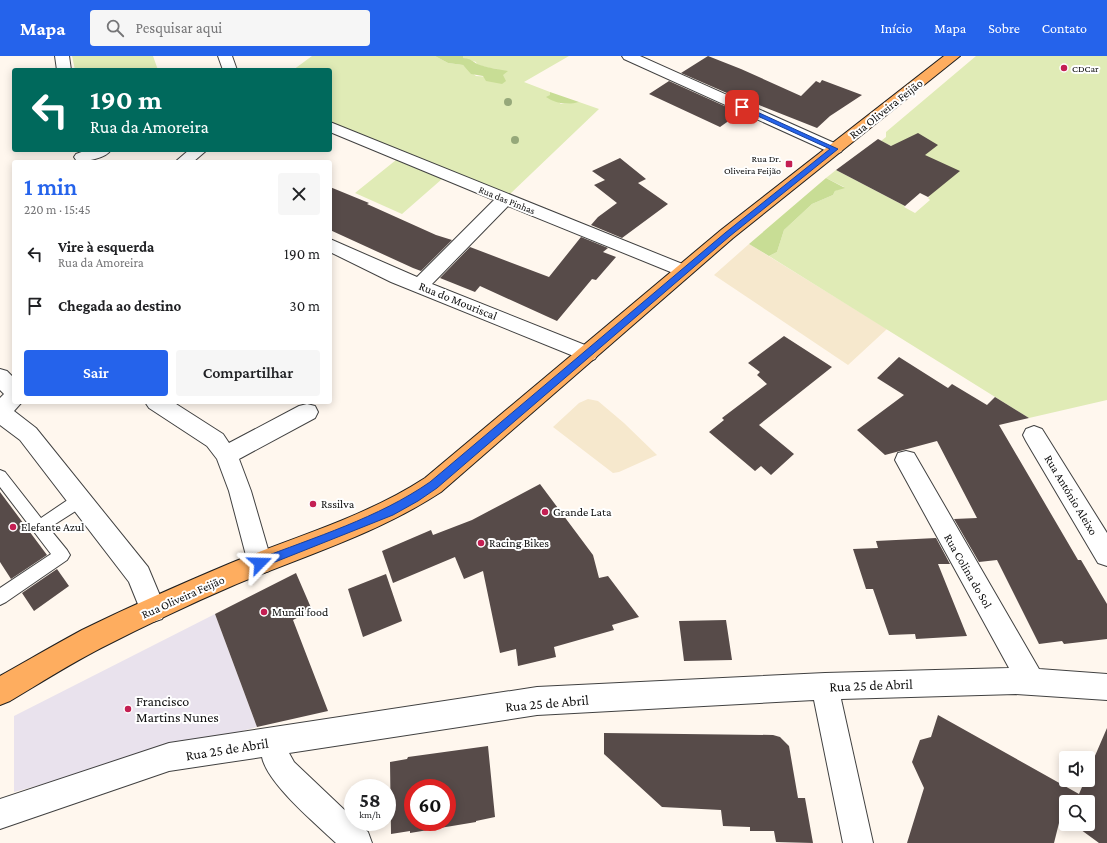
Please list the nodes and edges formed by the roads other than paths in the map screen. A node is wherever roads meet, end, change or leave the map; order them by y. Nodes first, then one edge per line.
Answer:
1 (62, 56) edge
2 (629, 56) edge
3 (953, 56) edge
4 (64, 68) edge
5 (332, 128) edge
6 (835, 149) junction
7 (96, 152) edge
8 (196, 152) edge
9 (82, 156) edge
10 (186, 160) edge
11 (505, 199) junction
12 (332, 246) edge
13 (684, 271) junction
14 (420, 286) junction
15 (588, 354) junction
16 (0, 376) edge
17 (12, 389) edge
18 (12, 399) edge
19 (159, 404) edge
20 (307, 412) dead end
21 (0, 413) edge
22 (1034, 435) dead end
23 (226, 455) junction
24 (906, 460) dead end
25 (0, 476) edge
26 (80, 500) junction
27 (39, 527) junction
28 (1107, 555) edge
29 (260, 563) junction
30 (0, 597) edge
31 (153, 610) junction
32 (1031, 681) junction
33 (826, 686) junction
34 (0, 691) edge
35 (1104, 691) edge
36 (274, 741) junction
37 (0, 814) edge
38 (357, 843) edge
39 (858, 843) edge

1 - 4 street
2 - 6 street
3 - 6 main road, Rua Oliveira Feijão
5 - 11 street, Rua das Pinhas
6 - 13 main road, Rua Oliveira Feijão
7 - 9 street
8 - 10 street
11 - 13 street, Rua das Pinhas
11 - 14 street
12 - 14 street, Rua do Mouriscal
13 - 15 main road, Rua Oliveira Feijão
14 - 15 street, Rua do Mouriscal
15 - 29 main road, Rua Oliveira Feijão
16 - 17 street
18 - 21 street
19 - 23 street
20 - 23 street
21 - 26 street
22 - 28 street, Rua António Aleixo
23 - 29 street
24 - 32 street, Rua Colina do Sol
25 - 27 lane
26 - 27 lane
26 - 31 street
27 - 30 lane
29 - 31 main road, Rua Oliveira Feijão
31 - 34 main road, Rua Oliveira Feijão
32 - 33 street, Rua 25 de Abril
32 - 35 street, Rua 25 de Abril
33 - 36 street, Rua 25 de Abril
33 - 39 street
36 - 37 street, Rua 25 de Abril
36 - 38 street

